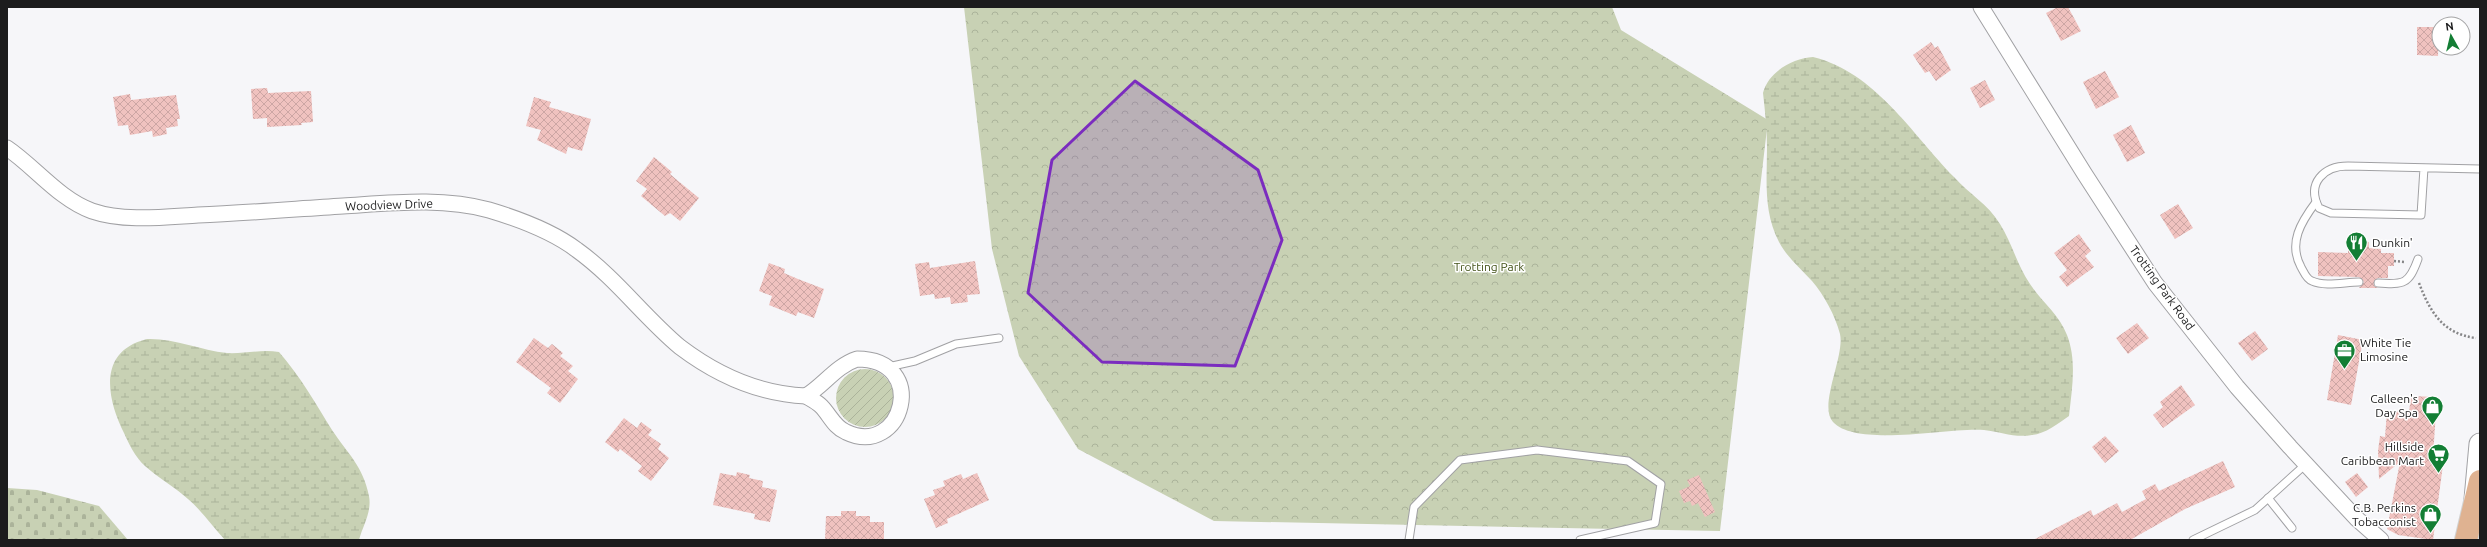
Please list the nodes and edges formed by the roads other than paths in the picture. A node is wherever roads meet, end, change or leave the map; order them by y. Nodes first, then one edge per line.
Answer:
1 (1981, 7) edge
2 (7, 148) edge
3 (2424, 168) junction
4 (2480, 169) edge
5 (2316, 202) junction
6 (2418, 259) dead end
7 (2359, 282) dead end
8 (2378, 283) dead end
9 (999, 338) dead end
10 (888, 367) junction
11 (806, 396) junction
12 (2480, 444) edge
13 (2306, 464) junction
14 (2477, 490) edge
15 (2268, 498) junction
16 (2292, 528) dead end
17 (2471, 538) edge
18 (1409, 540) edge
19 (1580, 540) edge
20 (2193, 540) edge
21 (2381, 540) edge

1 - 13 street, Trotting Park Road
2 - 11 street, Woodview Drive
3 - 4 lane
3 - 5 lane
3 - 5 lane
5 - 7 lane
6 - 8 lane
9 - 10 lane
10 - 11 street
10 - 11 street, Woodview Drive
12 - 14 main road
13 - 15 lane
13 - 21 street, Trotting Park Road
14 - 17 main road
15 - 16 lane
15 - 20 lane
18 - 19 lane

